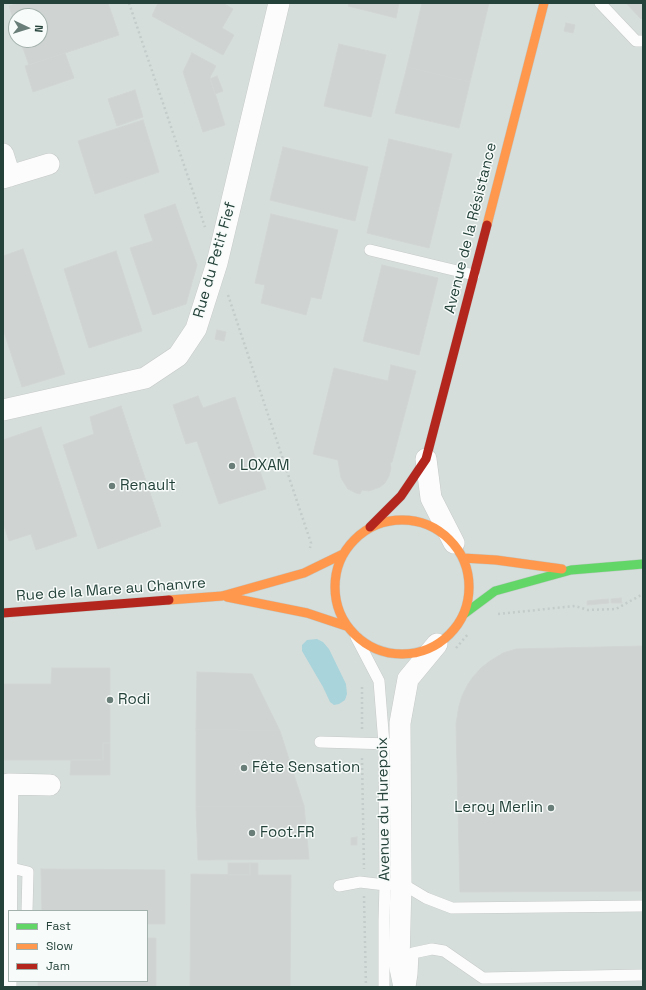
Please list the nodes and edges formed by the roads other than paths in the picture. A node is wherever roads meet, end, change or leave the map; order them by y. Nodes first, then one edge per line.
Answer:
1 (279, 3) edge
2 (544, 3) edge
3 (600, 3) edge
4 (643, 41) edge
5 (3, 154) edge
6 (49, 164) dead end
7 (7, 177) edge
8 (370, 250) dead end
9 (474, 275) junction
10 (3, 410) edge
11 (426, 459) junction
12 (370, 527) junction
13 (458, 551) junction
14 (343, 554) junction
15 (643, 564) edge
16 (571, 570) junction
17 (222, 596) junction
18 (3, 613) edge
19 (464, 614) junction
20 (346, 626) junction
21 (356, 637) junction
22 (446, 648) junction
23 (320, 742) dead end
24 (392, 744) junction
25 (5, 784) edge
26 (50, 785) dead end
27 (5, 859) edge
28 (393, 884) junction
29 (339, 886) dead end
30 (643, 906) edge
31 (27, 910) edge
32 (8, 918) edge
33 (643, 975) edge
34 (6, 987) edge
35 (384, 987) edge
36 (404, 987) edge
37 (410, 987) edge

1 - 10 street, Rue du Petit Fief
2 - 9 street, Avenue de la Résistance
3 - 4 lane
5 - 7 street
6 - 7 street
8 - 9 lane
9 - 11 street, Avenue de la Résistance
11 - 12 street, Avenue de la Résistance
11 - 13 street
12 - 13 street
12 - 14 street
13 - 16 street
13 - 19 street
14 - 17 street, Rue de la Mare au Chanvre
14 - 20 street
15 - 16 street
16 - 19 street
17 - 18 street, Rue de la Mare au Chanvre
17 - 20 street, Rue de la Mare au Chanvre
19 - 22 street
20 - 21 street
21 - 22 street
21 - 24 lane, Avenue du Hurepoix
22 - 24 street, Avenue du Hurepoix
23 - 24 lane
24 - 28 street, Avenue du Hurepoix
25 - 26 street
25 - 27 street
27 - 31 lane
27 - 32 street
28 - 29 lane
28 - 30 lane
28 - 35 lane, Avenue du Hurepoix
28 - 36 street, Avenue du Hurepoix
32 - 34 street
33 - 37 lane

